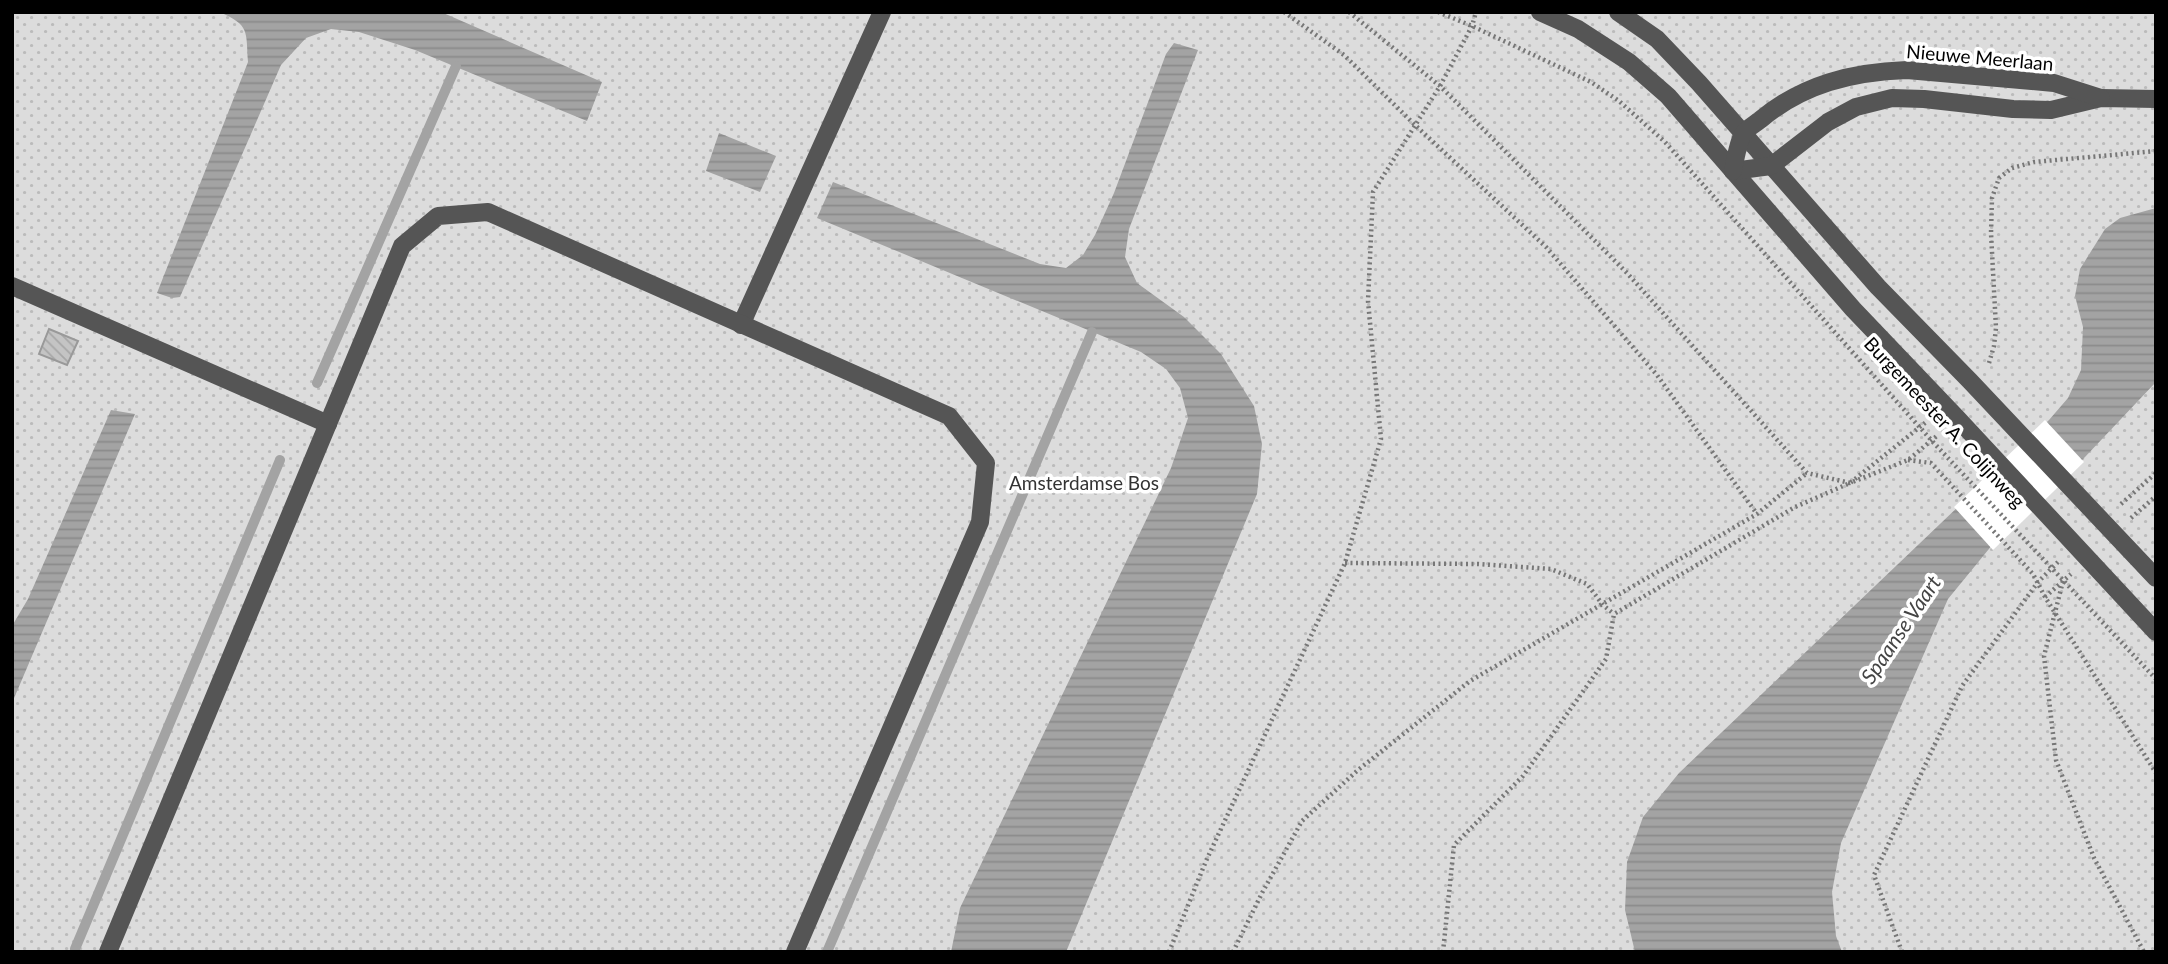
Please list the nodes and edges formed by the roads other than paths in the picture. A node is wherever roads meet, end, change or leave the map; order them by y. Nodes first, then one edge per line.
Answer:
1 (882, 12) edge
2 (1539, 12) edge
3 (1618, 12) edge
4 (2101, 98) junction
5 (2156, 99) edge
6 (1743, 134) junction
7 (1771, 166) junction
8 (1733, 171) junction
9 (12, 286) edge
10 (741, 325) junction
11 (328, 424) junction
12 (2156, 578) edge
13 (2156, 632) edge
14 (108, 952) edge
15 (795, 952) edge

1 - 10 street
2 - 8 street
3 - 6 street
4 - 5 street, Nieuwe Meerlaan
4 - 6 street, Nieuwe Meerlaan
4 - 7 street, Nieuwe Meerlaan
6 - 7 street
6 - 8 street
7 - 8 street
7 - 12 street
8 - 13 street, Burgemeester A. Colijnweg
9 - 11 street
10 - 11 street
10 - 15 street
11 - 14 street

